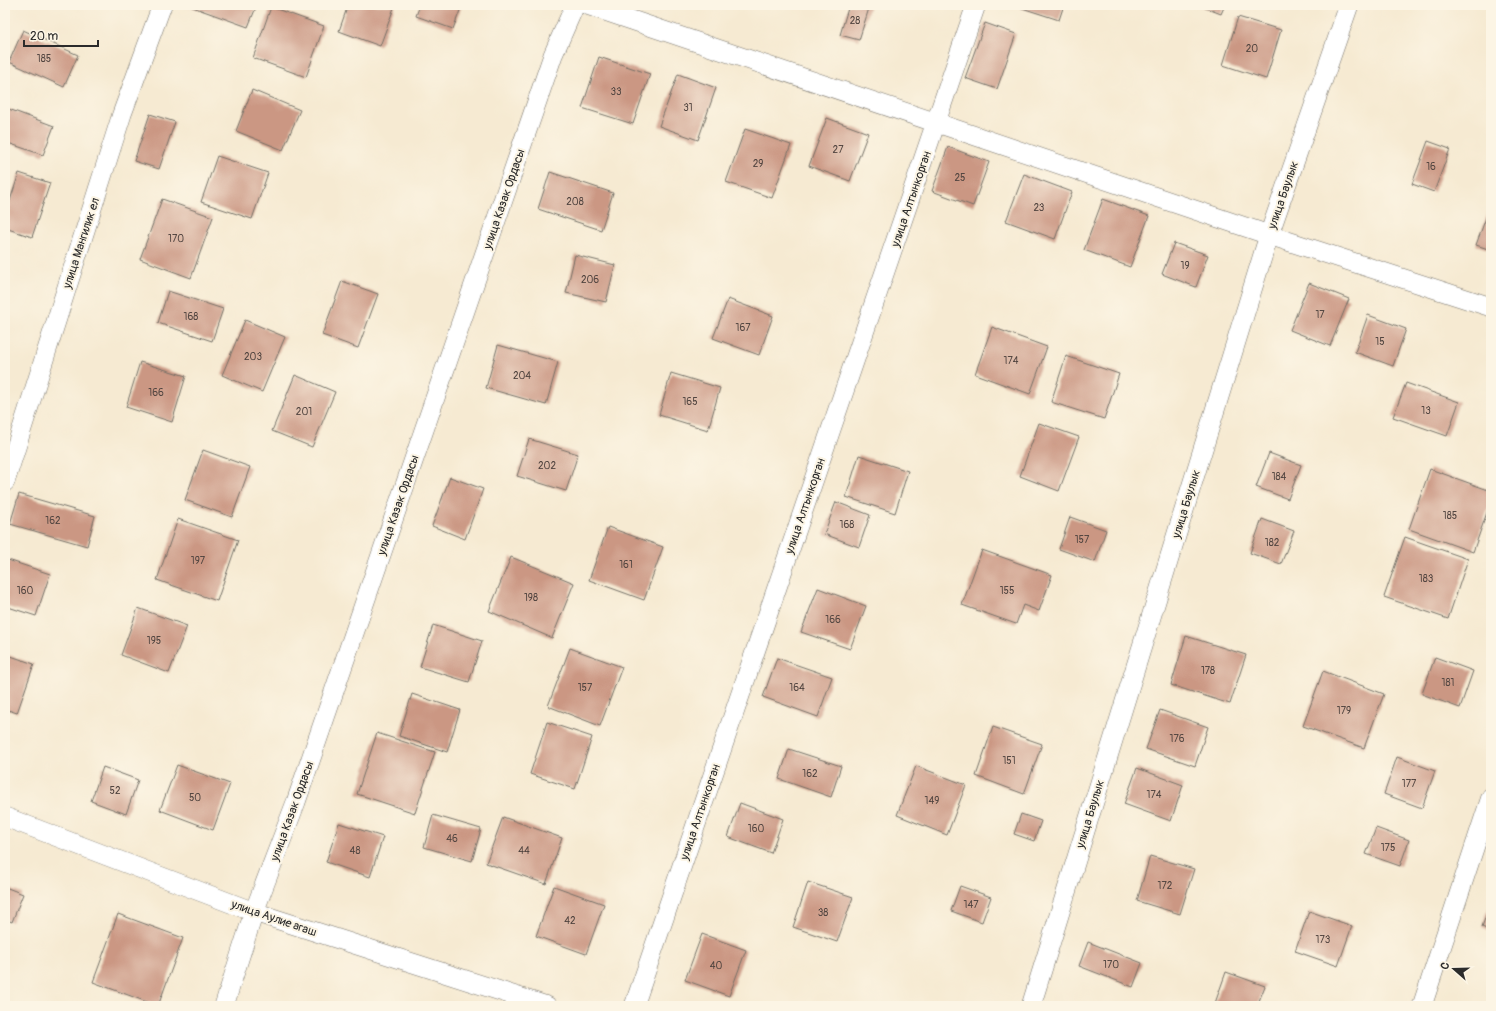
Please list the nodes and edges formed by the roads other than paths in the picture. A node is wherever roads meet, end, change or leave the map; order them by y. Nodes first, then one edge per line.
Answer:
1 (162, 5) edge
2 (575, 5) edge
3 (587, 5) edge
4 (976, 5) edge
5 (1349, 5) edge
6 (937, 123) junction
7 (1269, 235) junction
8 (1491, 307) edge
9 (5, 482) edge
10 (1491, 797) edge
11 (5, 816) edge
12 (254, 912) junction
13 (224, 1006) edge
14 (547, 1006) edge
15 (634, 1006) edge
16 (1031, 1006) edge
17 (1422, 1006) edge

1 - 9 street, улица Мангилик ел
2 - 12 street, улица Казак Ордасы
3 - 6 street
4 - 6 street, улица Алтынкорган
5 - 7 street, улица Баулык
6 - 7 street
6 - 15 street, улица Алтынкорган
7 - 8 street
7 - 16 street, улица Баулык
10 - 17 street
11 - 12 street, улица Аулие агаш
12 - 13 street, улица Казак Ордасы
12 - 14 street, улица Аулие агаш

